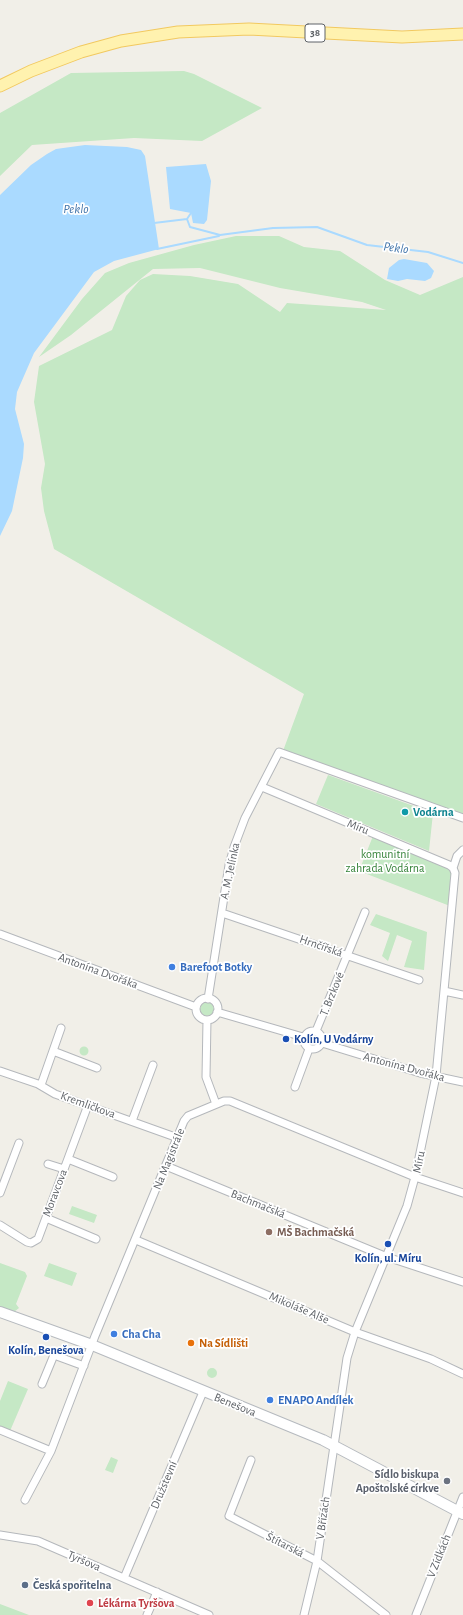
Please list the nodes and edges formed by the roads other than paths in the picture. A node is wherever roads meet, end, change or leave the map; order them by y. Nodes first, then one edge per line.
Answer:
1 (463, 30) edge
2 (463, 34) edge
3 (433, 36) junction
4 (0, 86) edge
5 (262, 787) junction
6 (463, 818) edge
7 (463, 850) edge
8 (453, 868) junction
9 (365, 912) dead end
10 (222, 914) junction
11 (0, 934) edge
12 (348, 955) junction
13 (420, 980) dead end
14 (444, 991) junction
15 (463, 995) edge
16 (208, 999) junction
17 (196, 1007) junction
18 (218, 1012) junction
19 (207, 1020) junction
20 (61, 1028) dead end
21 (316, 1031) junction
22 (303, 1037) junction
23 (322, 1043) junction
24 (309, 1049) junction
25 (53, 1051) junction
26 (153, 1065) dead end
27 (97, 1068) dead end
28 (0, 1071) edge
29 (436, 1076) junction
30 (463, 1082) edge
31 (41, 1085) junction
32 (295, 1087) dead end
33 (216, 1104) junction
34 (88, 1105) junction
35 (132, 1121) junction
36 (178, 1138) junction
37 (19, 1143) dead end
38 (68, 1159) junction
39 (48, 1164) dead end
40 (166, 1166) junction
41 (64, 1169) junction
42 (113, 1177) dead end
43 (415, 1177) junction
44 (0, 1193) edge
45 (463, 1193) edge
46 (46, 1218) junction
47 (0, 1225) edge
48 (96, 1239) dead end
49 (136, 1240) junction
50 (387, 1256) junction
51 (463, 1282) edge
52 (0, 1312) edge
53 (355, 1332) junction
54 (92, 1345) junction
55 (84, 1366) junction
56 (463, 1374) edge
57 (42, 1384) dead end
58 (203, 1392) junction
59 (0, 1430) edge
60 (333, 1445) junction
61 (51, 1451) junction
62 (250, 1460) dead end
63 (463, 1497) edge
64 (25, 1500) dead end
65 (460, 1512) edge
66 (0, 1535) edge
67 (317, 1561) junction
68 (124, 1578) junction
69 (157, 1592) junction
70 (147, 1615) edge
71 (209, 1615) edge
72 (304, 1615) edge
73 (386, 1615) edge
74 (416, 1615) edge

1 - 3 main road
2 - 3 main road, 38
3 - 4 main road, 38
5 - 6 street, A. M. Jelínka
5 - 8 street, Míru
5 - 10 street, A. M. Jelínka
7 - 8 street
8 - 14 street, Míru
9 - 12 street, T. Brzkové
10 - 12 street, Hrnčířská
10 - 16 street, A. M. Jelínka
11 - 17 street, Antonína Dvořáka
12 - 13 street, Hrnčířská
12 - 21 street, T. Brzkové
14 - 15 street
14 - 29 street, Míru
16 - 17 street
16 - 18 street
17 - 19 street
18 - 19 street
18 - 22 street
19 - 33 street
20 - 25 street
21 - 22 street
21 - 23 street
22 - 24 street
23 - 24 street
23 - 29 street, Antonína Dvořáka
24 - 32 street
25 - 27 street
25 - 31 street
26 - 35 street
28 - 31 street, Kremličkova
29 - 30 street, Antonína Dvořáka
29 - 43 street, Míru
31 - 34 street, Kremličkova
33 - 36 street, Na Magistrále
33 - 43 street, Na Magistrále
34 - 35 street, Kremličkova
34 - 38 street, Moravcova
35 - 36 street, Kremličkova
36 - 40 street, Na Magistrále
37 - 44 street
38 - 41 street, Moravcova
38 - 42 street
39 - 41 street
40 - 49 street, Na Magistrále
40 - 50 street, Bachmačská
41 - 46 street, Moravcova
43 - 45 street, Na Magistrále
43 - 50 street, Míru
46 - 47 street, Moravcova
46 - 48 street
49 - 53 street, Mikoláše Alše
49 - 54 street, Na Magistrále
50 - 51 street, Bachmačská
50 - 53 street, Míru
52 - 54 street, Benešova
53 - 56 street, Mikoláše Alše
53 - 60 street, Míru
54 - 55 street, Na Magistrále
54 - 58 street, Benešova
55 - 57 street
55 - 61 street, Na Magistrále
58 - 60 street, Benešova
58 - 68 street, Družstevní
59 - 61 street
60 - 65 street, Benešova
60 - 67 street, V Břízách
61 - 64 street, Na Magistrále
62 - 67 street, Štítarská
63 - 65 street, V Zídkách
65 - 74 street, V Zídkách
66 - 68 street, Tyršova
67 - 72 street, V Břízách
67 - 73 street, Štítarská
68 - 69 street, Tyršova
69 - 70 street
69 - 71 street, Tyršova

